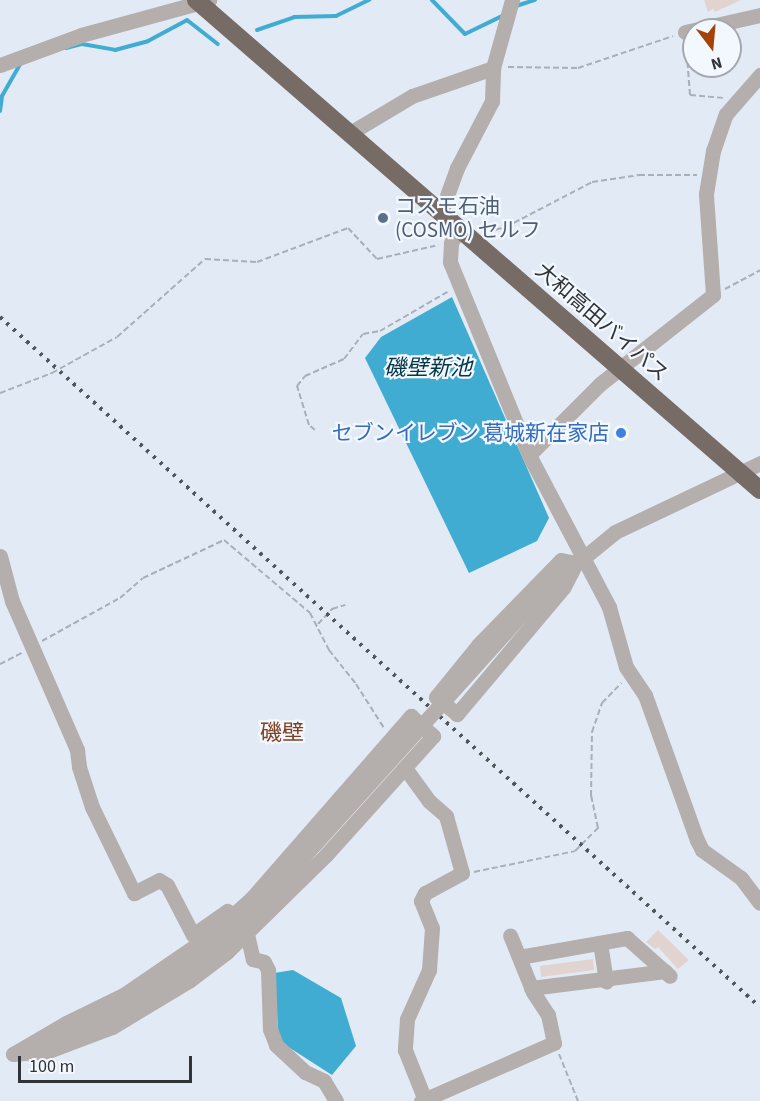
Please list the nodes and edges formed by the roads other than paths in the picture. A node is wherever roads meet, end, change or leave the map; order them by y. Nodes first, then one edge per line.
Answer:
1 (201, 1) edge
2 (511, 1) edge
3 (760, 15) edge
4 (742, 19) edge
5 (0, 65) edge
6 (493, 68) junction
7 (760, 75) edge
8 (350, 133) junction
9 (441, 212) junction
10 (455, 236) junction
11 (621, 369) junction
12 (530, 455) junction
13 (760, 463) edge
14 (739, 471) junction
15 (760, 490) edge
16 (0, 556) edge
17 (579, 560) junction
18 (405, 768) junction
19 (760, 903) edge
20 (237, 912) junction
21 (247, 934) junction
22 (510, 935) dead end
23 (600, 943) junction
24 (519, 957) junction
25 (606, 982) junction
26 (531, 988) junction
27 (7, 1056) edge
28 (423, 1100) edge
29 (336, 1101) edge

1 - 5 street
1 - 8 highway, 大和高田バイパス
2 - 6 street
3 - 4 street
6 - 8 street
6 - 9 street
7 - 11 street
8 - 9 highway, 大和高田バイパス
9 - 10 highway, 大和高田バイパス
10 - 11 highway, 大和高田バイパス
10 - 12 street
11 - 12 street
11 - 14 highway, 大和高田バイパス
12 - 17 street
13 - 14 street
14 - 15 highway, 大和高田バイパス
14 - 17 street
16 - 20 street
17 - 17 street
17 - 19 street
17 - 27 street, bridge
18 - 20 street
18 - 21 street
18 - 28 street
20 - 27 street
21 - 27 street
21 - 29 street
22 - 24 street
23 - 24 street
23 - 25 street
23 - 25 street
24 - 26 street
25 - 26 street
26 - 28 street

